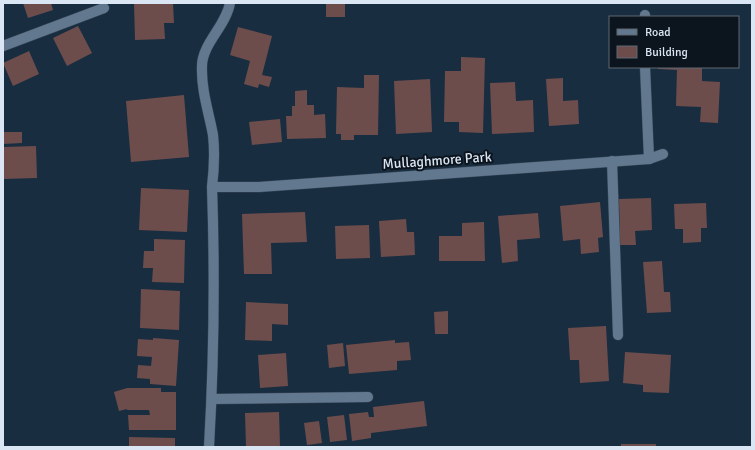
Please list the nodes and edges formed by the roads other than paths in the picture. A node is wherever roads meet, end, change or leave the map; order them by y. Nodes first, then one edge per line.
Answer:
1 (230, 3) edge
2 (104, 8) dead end
3 (3, 46) edge
4 (645, 68) edge
5 (663, 154) dead end
6 (649, 159) junction
7 (612, 161) junction
8 (212, 187) junction
9 (618, 335) dead end
10 (368, 397) dead end
11 (212, 399) junction
12 (209, 447) edge

1 - 8 street
2 - 3 street
4 - 6 street
5 - 6 street, Mullaghmore Park
6 - 7 street, Mullaghmore Park
7 - 8 street, Mullaghmore Park
7 - 9 street
8 - 11 street
10 - 11 street
11 - 12 street

